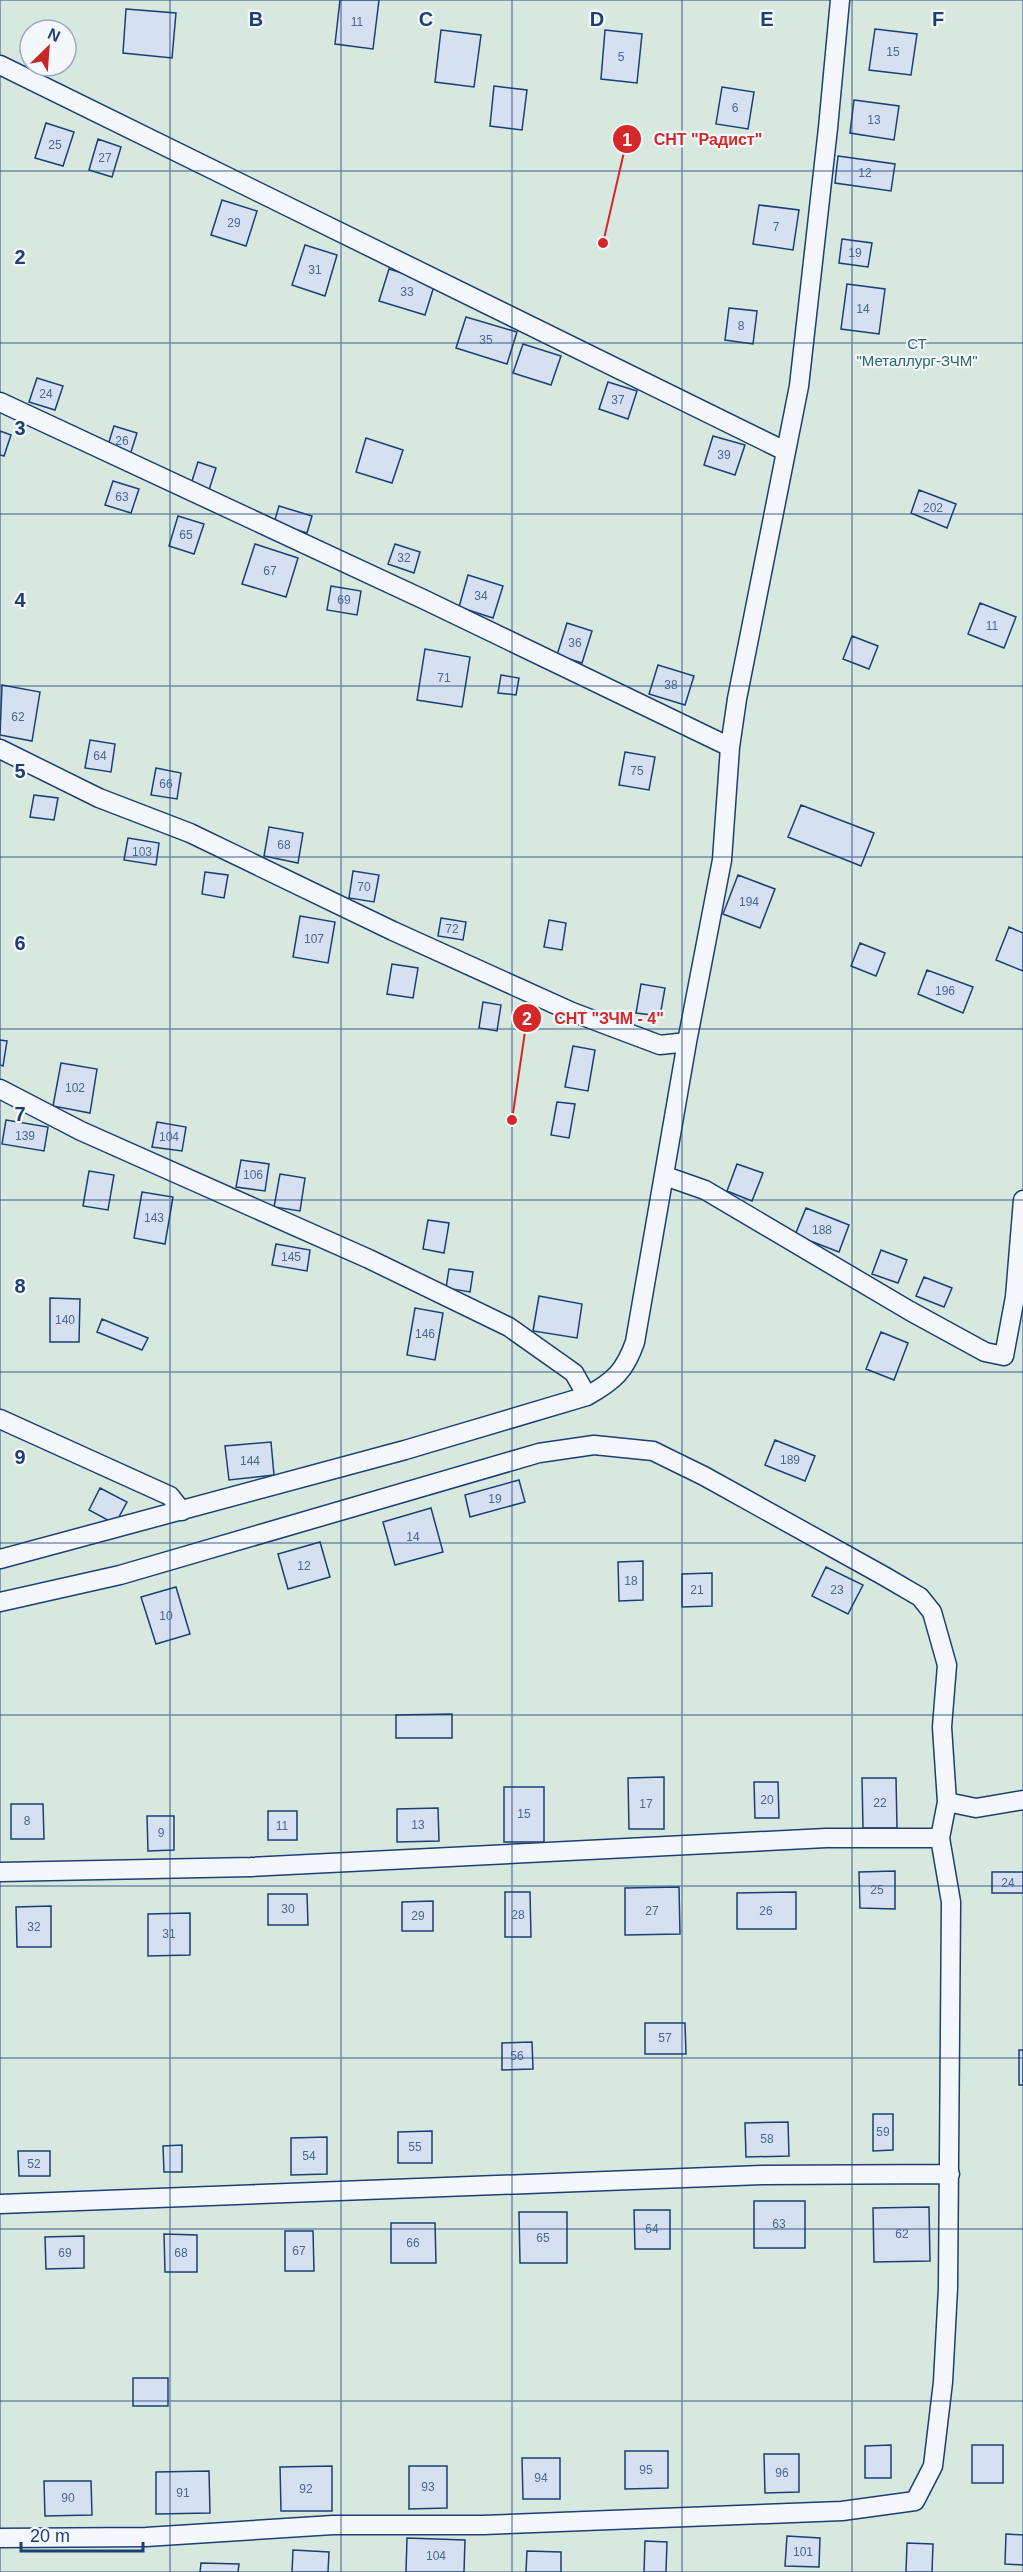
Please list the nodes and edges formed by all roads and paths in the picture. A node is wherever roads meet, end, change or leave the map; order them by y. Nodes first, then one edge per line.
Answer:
1 (840, 0) edge
2 (0, 65) edge
3 (0, 402) edge
4 (785, 451) junction
5 (730, 747) junction
6 (0, 749) edge
7 (687, 1042) junction
8 (0, 1089) edge
9 (665, 1176) junction
10 (1023, 1200) edge
11 (587, 1396) junction
12 (0, 1419) edge
13 (182, 1511) junction
14 (0, 1559) edge
15 (0, 1602) edge
16 (1023, 1800) edge
17 (947, 1802) junction
18 (940, 1838) junction
19 (0, 1872) edge
20 (950, 2174) junction
21 (0, 2204) edge
22 (0, 2538) edge

1 - 4 lane
2 - 4 lane
3 - 5 lane
4 - 5 lane
5 - 7 lane
6 - 7 lane
7 - 9 lane
8 - 11 lane
9 - 10 lane
9 - 11 lane
11 - 13 lane
12 - 13 lane
13 - 14 lane
15 - 17 lane
16 - 17 lane
17 - 18 lane
18 - 19 lane
18 - 20 lane
20 - 21 lane
20 - 22 lane

